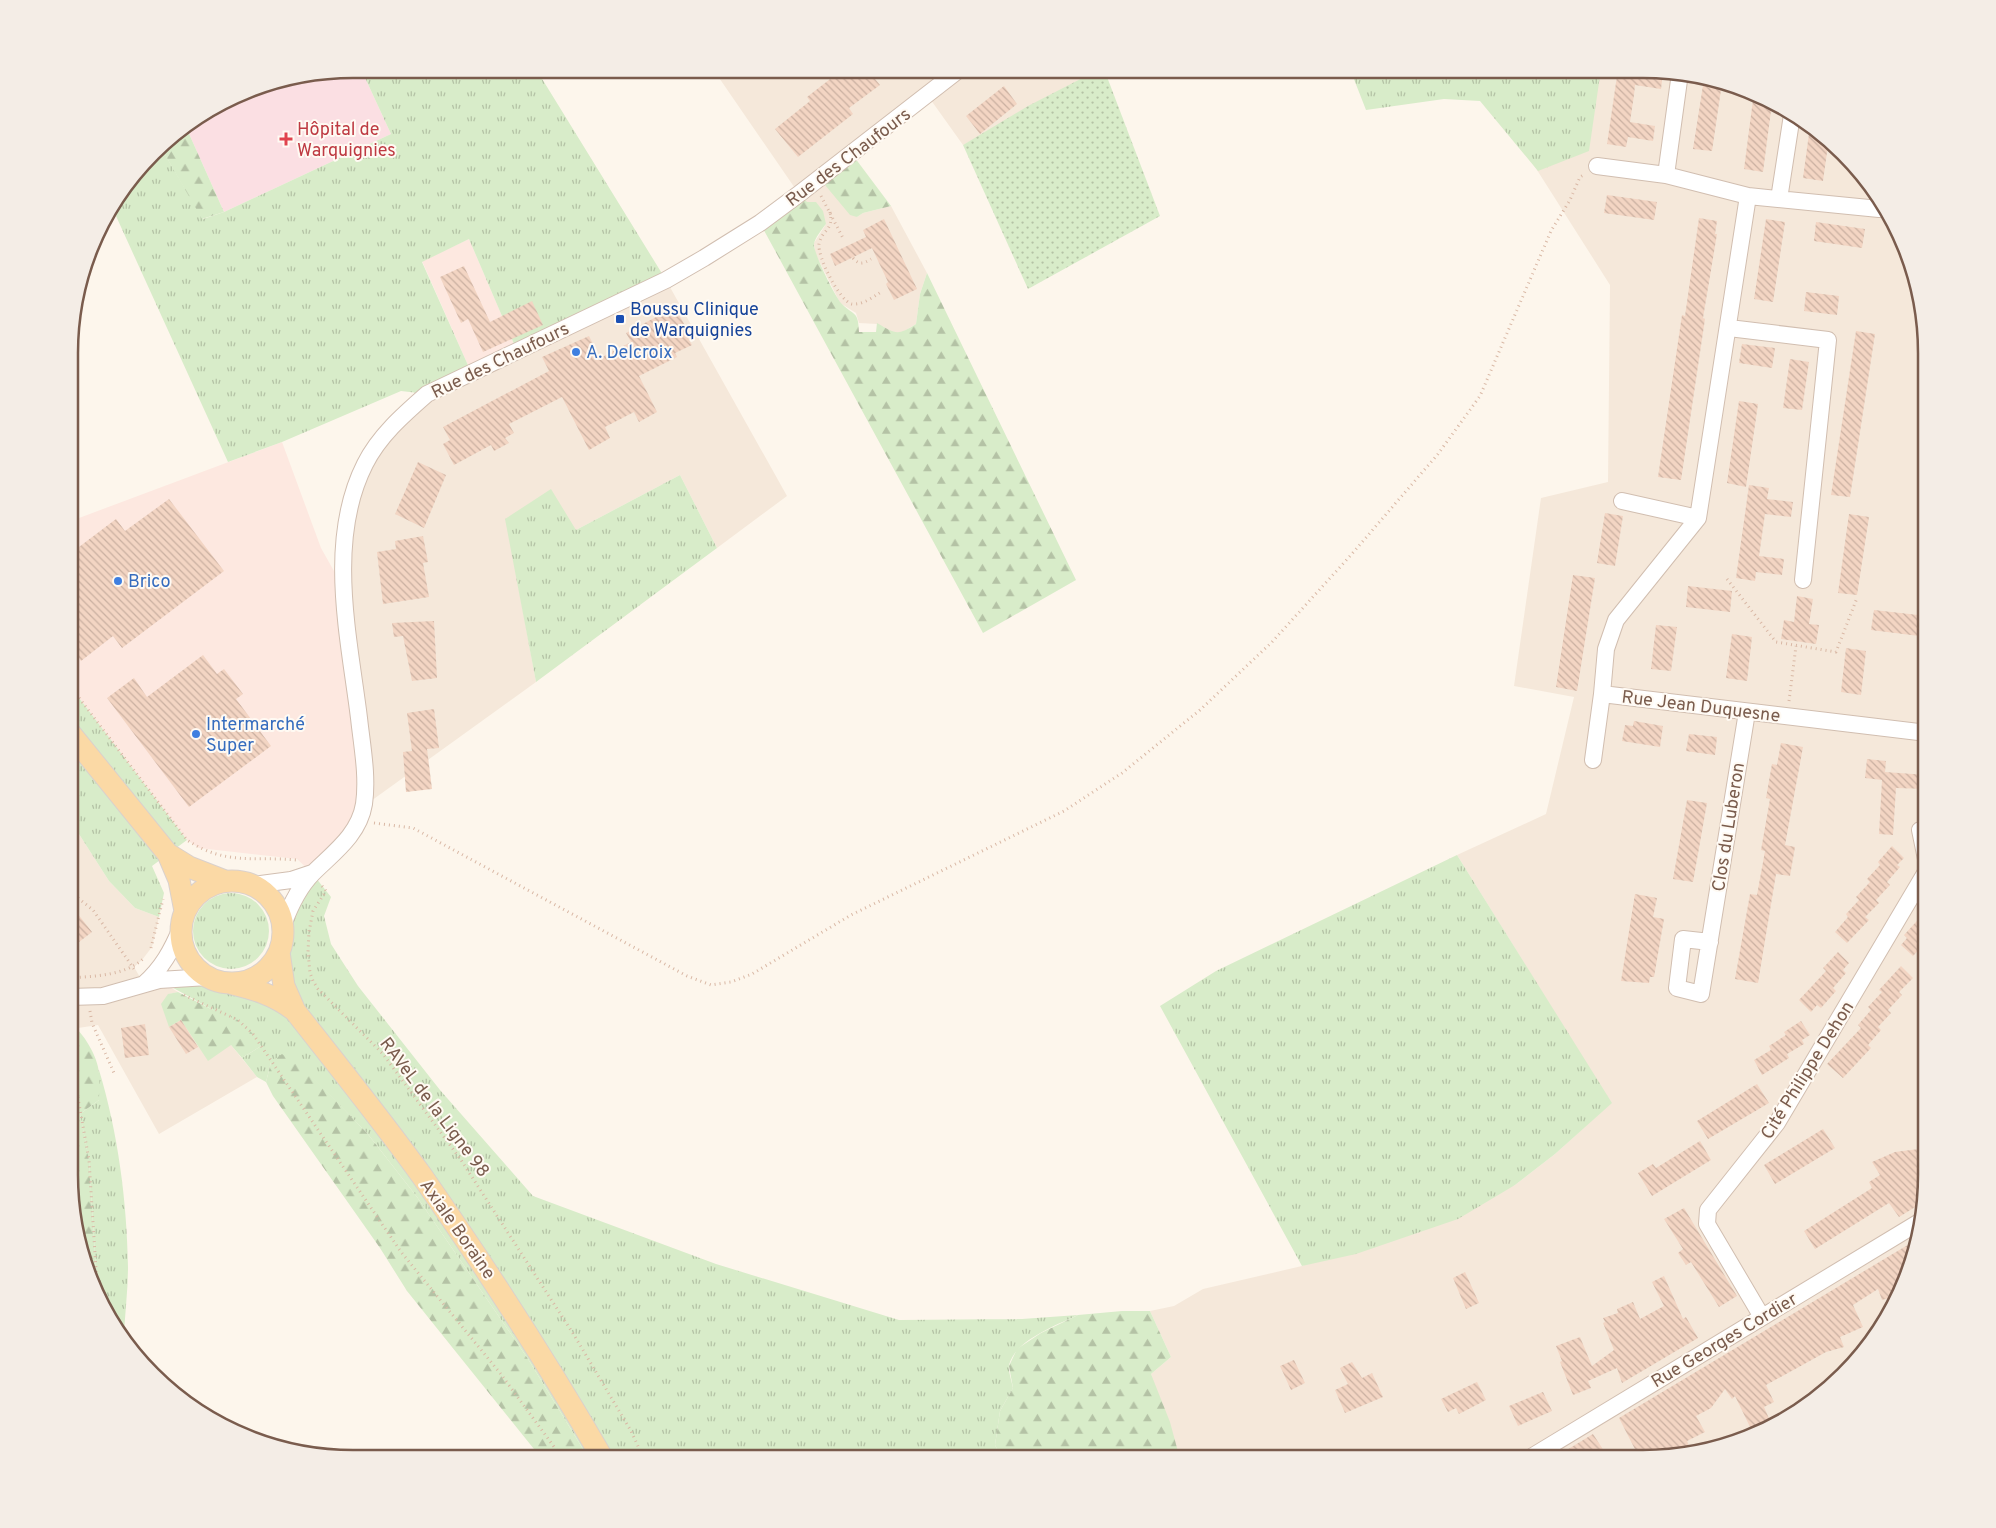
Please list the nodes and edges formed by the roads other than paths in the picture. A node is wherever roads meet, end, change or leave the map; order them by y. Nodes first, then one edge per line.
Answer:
1 (949, 78) edge
2 (1679, 80) edge
3 (1791, 121) edge
4 (1597, 166) road end
5 (1666, 175) junction
6 (1748, 196) junction
7 (1779, 200) junction
8 (1878, 209) edge
9 (1729, 328) junction
10 (1622, 501) dead end
11 (1698, 518) junction
12 (1803, 580) dead end
13 (1602, 694) junction
14 (1747, 712) junction
15 (1918, 732) edge
16 (78, 743) edge
17 (1593, 760) dead end
18 (168, 854) junction
19 (312, 874) junction
20 (225, 881) junction
21 (253, 885) junction
22 (1918, 885) edge
23 (183, 919) junction
24 (283, 925) junction
25 (1710, 942) dead end
26 (279, 952) junction
27 (208, 977) junction
28 (151, 982) junction
29 (229, 983) junction
30 (78, 997) edge
31 (295, 1011) junction
32 (1914, 1224) edge
33 (1762, 1317) junction
34 (598, 1450) edge
35 (1543, 1450) edge

1 - 19 street, Rue des Chaufours
2 - 5 street
3 - 7 street
4 - 5 street
5 - 6 street
6 - 7 street
6 - 9 street, Rue Jean Duquesne
7 - 8 street
9 - 11 street, Rue Jean Duquesne
9 - 12 street
10 - 11 street
11 - 13 street, Rue Jean Duquesne
13 - 14 street, Rue Jean Duquesne
13 - 17 street
14 - 15 street, Rue Jean Duquesne
14 - 25 street, Clos du Luberon
16 - 18 main road
18 - 20 main road
18 - 23 main road
19 - 21 street, Rue des Chaufours
19 - 24 street, Rue des Chaufours
20 - 21 main road
20 - 23 main road
21 - 24 main road
22 - 33 street, Cité Philippe Dehon
23 - 27 main road
23 - 28 street
24 - 26 main road
26 - 29 main road
26 - 31 main road, Axiale Boraine
27 - 28 street
27 - 29 main road
28 - 30 street
29 - 31 main road, Axiale Boraine
31 - 34 main road, Axiale Boraine
32 - 33 street, Rue Georges Cordier
33 - 35 street, Rue Georges Cordier

